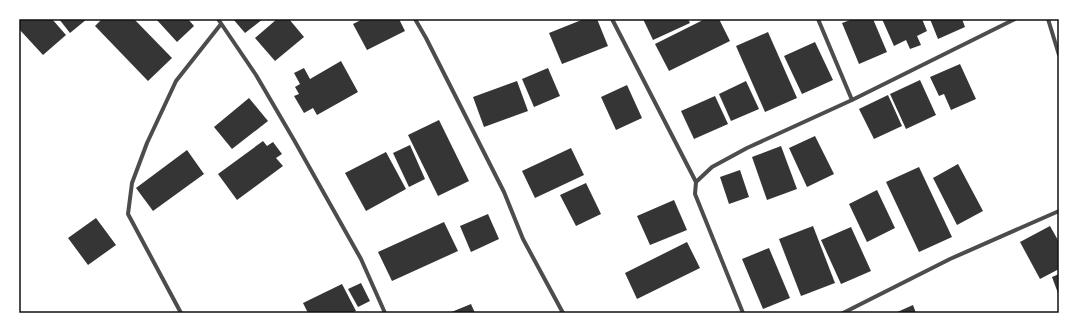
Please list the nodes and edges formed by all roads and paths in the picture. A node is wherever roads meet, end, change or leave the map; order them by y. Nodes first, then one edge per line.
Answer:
1 (218, 19) edge
2 (415, 19) edge
3 (612, 19) edge
4 (818, 19) edge
5 (1015, 19) edge
6 (1048, 19) edge
7 (221, 24) junction
8 (1059, 55) edge
9 (852, 100) junction
10 (696, 182) junction
11 (1059, 211) edge
12 (181, 313) edge
13 (386, 313) edge
14 (563, 313) edge
15 (743, 313) edge
16 (843, 313) edge

1 - 7 street
2 - 14 street
3 - 10 street
4 - 9 street
5 - 9 street
6 - 8 street
7 - 12 street
7 - 13 street
9 - 10 street
10 - 15 street
11 - 16 street

